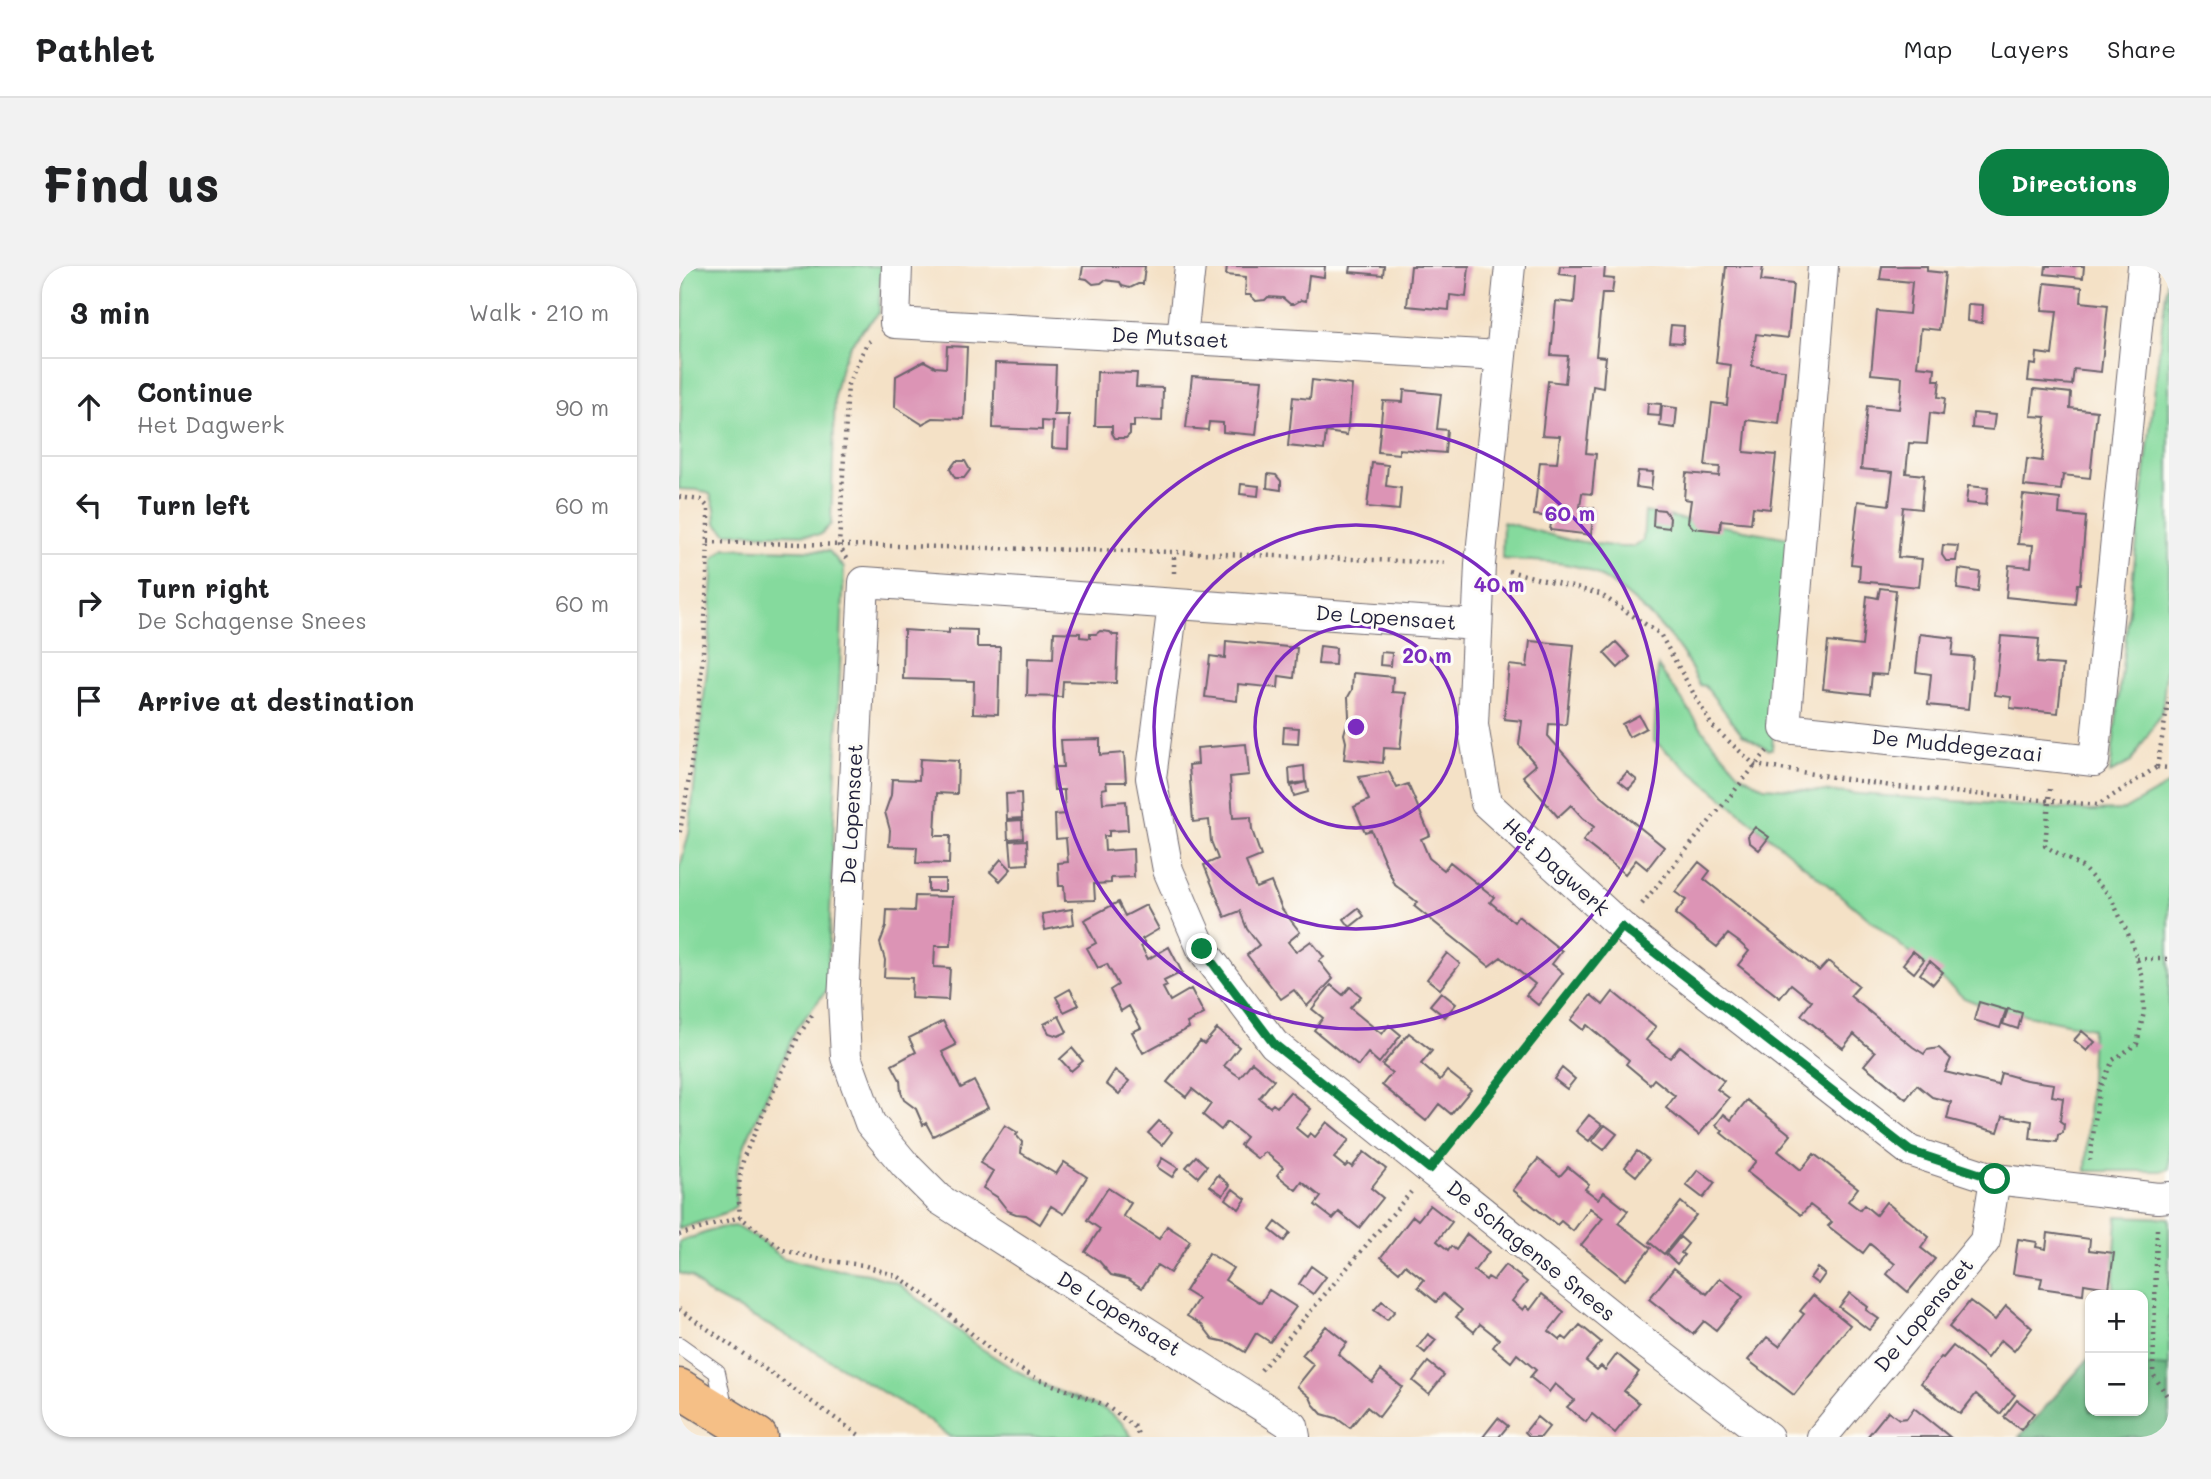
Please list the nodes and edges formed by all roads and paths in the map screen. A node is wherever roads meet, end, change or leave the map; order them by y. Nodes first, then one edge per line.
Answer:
1 (897, 266) edge
2 (1190, 266) edge
3 (1510, 266) edge
4 (1823, 266) edge
5 (2143, 266) edge
6 (895, 323) junction
7 (1182, 338) junction
8 (1501, 356) junction
9 (679, 497) edge
10 (864, 582) junction
11 (1173, 604) junction
12 (1477, 625) junction
13 (2169, 698) edge
14 (1785, 728) junction
15 (2054, 757) junction
16 (2169, 768) edge
17 (679, 836) edge
18 (1622, 927) junction
19 (2137, 958) junction
20 (2169, 959) edge
21 (843, 1002) junction
22 (1430, 1169) junction
23 (1995, 1179) junction
24 (2086, 1190) junction
25 (2163, 1198) edge
26 (740, 1217) junction
27 (679, 1235) edge
28 (679, 1309) edge
29 (679, 1345) edge
30 (679, 1388) edge
31 (1242, 1392) junction
32 (2169, 1399) edge
33 (726, 1417) junction
34 (758, 1437) edge
35 (862, 1437) edge
36 (1139, 1437) edge
37 (1294, 1437) edge
38 (1768, 1437) edge
39 (1822, 1437) edge

1 - 6 street
2 - 7 street
3 - 8 street, Het Dagwerk
4 - 14 street
5 - 15 street, De Muddegezaai
6 - 7 street, De Mutsaet
6 - 10 path
7 - 8 street, De Mutsaet
8 - 12 street, Het Dagwerk
9 - 17 path
10 - 11 street, De Lopensaet
10 - 21 street, De Lopensaet
11 - 12 street, De Lopensaet
11 - 22 street, De Schagense Snees
12 - 18 street, Het Dagwerk
13 - 16 path
14 - 15 street, De Muddegezaai
14 - 18 path
15 - 19 path
18 - 22 path
18 - 23 street, Het Dagwerk
19 - 20 path
19 - 24 path
21 - 26 path
21 - 31 street, De Lopensaet
22 - 31 path
22 - 38 street, De Schagense Snees
23 - 24 street, Het Dagwerk
23 - 39 street, De Lopensaet
24 - 25 street, Het Dagwerk
25 - 32 path
26 - 27 path
26 - 36 path
28 - 35 path
29 - 33 lane
30 - 33 main road
31 - 37 street, De Lopensaet
33 - 34 main road

